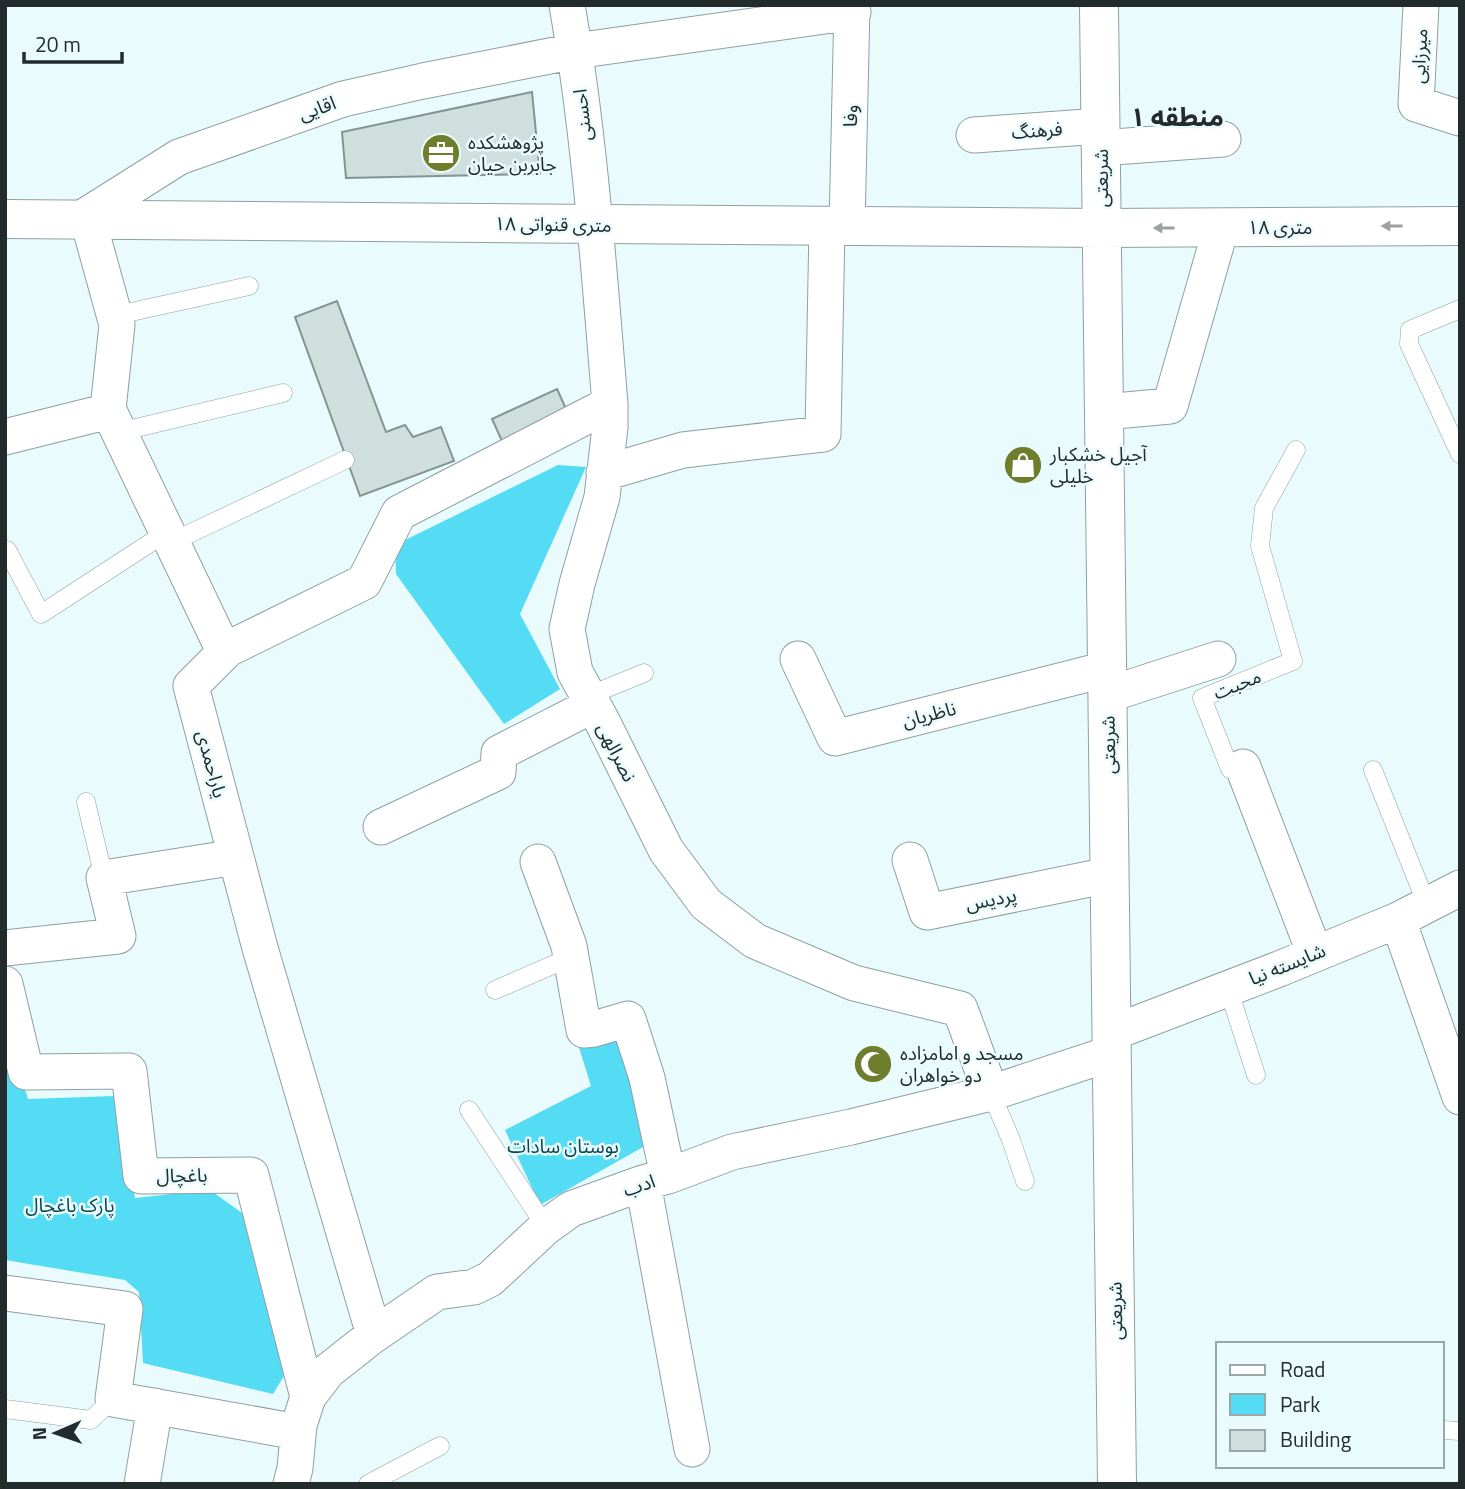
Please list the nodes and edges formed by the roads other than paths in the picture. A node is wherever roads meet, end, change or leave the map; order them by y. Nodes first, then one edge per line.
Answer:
1 (567, 5) edge
2 (1099, 5) edge
3 (1421, 5) edge
4 (853, 9) edge
5 (575, 51) junction
6 (1460, 118) edge
7 (974, 135) dead end
8 (1100, 137) junction
9 (1223, 139) dead end
10 (5, 219) edge
11 (84, 220) junction
12 (595, 224) junction
13 (1460, 226) edge
14 (837, 227) junction
15 (1101, 228) junction
16 (1221, 228) junction
17 (249, 285) dead end
18 (1460, 309) edge
19 (113, 316) junction
20 (283, 393) dead end
21 (610, 404) junction
22 (1104, 412) junction
23 (114, 421) junction
24 (5, 437) edge
25 (1296, 450) dead end
26 (1460, 454) edge
27 (345, 460) dead end
28 (604, 473) junction
29 (169, 537) junction
30 (7, 550) edge
31 (224, 651) junction
32 (798, 659) dead end
33 (1219, 659) dead end
34 (644, 673) dead end
35 (1107, 682) junction
36 (591, 701) junction
37 (1243, 767) joint
38 (1373, 770) dead end
39 (86, 802) dead end
40 (381, 827) dead end
41 (236, 857) junction
42 (909, 860) dead end
43 (538, 862) dead end
44 (1110, 875) junction
45 (104, 877) junction
46 (1460, 888) edge
47 (1412, 912) junction
48 (5, 948) edge
49 (1315, 954) junction
50 (571, 957) junction
51 (5, 984) edge
52 (1228, 988) junction
53 (495, 990) dead end
54 (1112, 1043) junction
55 (1256, 1074) dead end
56 (991, 1093) junction
57 (1460, 1097) edge
58 (469, 1110) dead end
59 (655, 1179) junction
60 (1025, 1181) dead end
61 (546, 1227) junction
62 (5, 1293) edge
63 (377, 1333) junction
64 (308, 1397) junction
65 (113, 1399) junction
66 (155, 1406) junction
67 (5, 1409) edge
68 (298, 1432) junction
69 (440, 1446) dead end
70 (692, 1449) dead end
71 (142, 1484) edge
72 (291, 1484) edge
73 (368, 1484) edge
74 (1117, 1484) edge

1 - 5 street, احسنی
2 - 8 street, شریعتی
3 - 6 street, میرزایی
4 - 5 street, اقایی
4 - 14 street, وفا
5 - 11 street, اقایی
5 - 12 street, احسنی
7 - 8 street, فرهنگ
8 - 9 street, فرهنگ
8 - 15 street, شریعتی
10 - 11 street, ۱۸ متری قنواتی
11 - 12 street, ۱۸ متری قنواتی
11 - 19 street
12 - 14 street, ۱۸ متری قنواتی
12 - 21 street, نصرالهی
13 -> 16 street, ۱۸ متری
14 - 15 street, ۱۸ متری قنواتی
14 - 28 street, وفا
16 -> 15 street, ۱۸ متری
15 - 22 street, شریعتی
16 - 22 street
17 - 19 lane
18 - 26 lane
19 - 23 street
20 - 23 lane
21 - 28 street, نصرالهی
21 - 31 street
22 - 35 street, شریعتی
23 - 24 street
23 - 29 street
25 - 37 lane, محبت
27 - 29 lane
28 - 36 street, نصرالهی
29 - 30 lane
29 - 31 street
31 - 41 street, یاراحمدی
32 - 35 street, ناظریان
33 - 35 street, محبت
34 - 36 lane
35 - 44 street, شریعتی
36 - 40 street
36 - 56 street, نصرالهی
37 - 49 street, محبت
38 - 47 lane
39 - 45 lane
41 - 45 street
41 - 63 street, یاراحمدی
42 - 44 street, پردیس
43 - 50 street
44 - 54 street, شریعتی
45 - 48 street
46 - 47 street, شایسته نیا
47 - 49 street, شایسته نیا
47 - 57 street
49 - 52 street, شایسته نیا
50 - 53 lane
50 - 59 street
51 - 64 street, باغچال
52 - 54 street, شایسته نیا
52 - 55 lane
54 - 56 street, ادب
54 - 74 street, شریعتی
56 - 59 street, ادب
56 - 60 lane
58 - 61 lane
59 - 61 street, ادب
59 - 70 street
61 - 63 street, ادب
62 - 65 street
63 - 64 street, ادب
64 - 68 street, ادب
65 - 66 street
65 - 67 lane
66 - 68 street
66 - 71 street
68 - 72 street, ادب
69 - 73 lane

